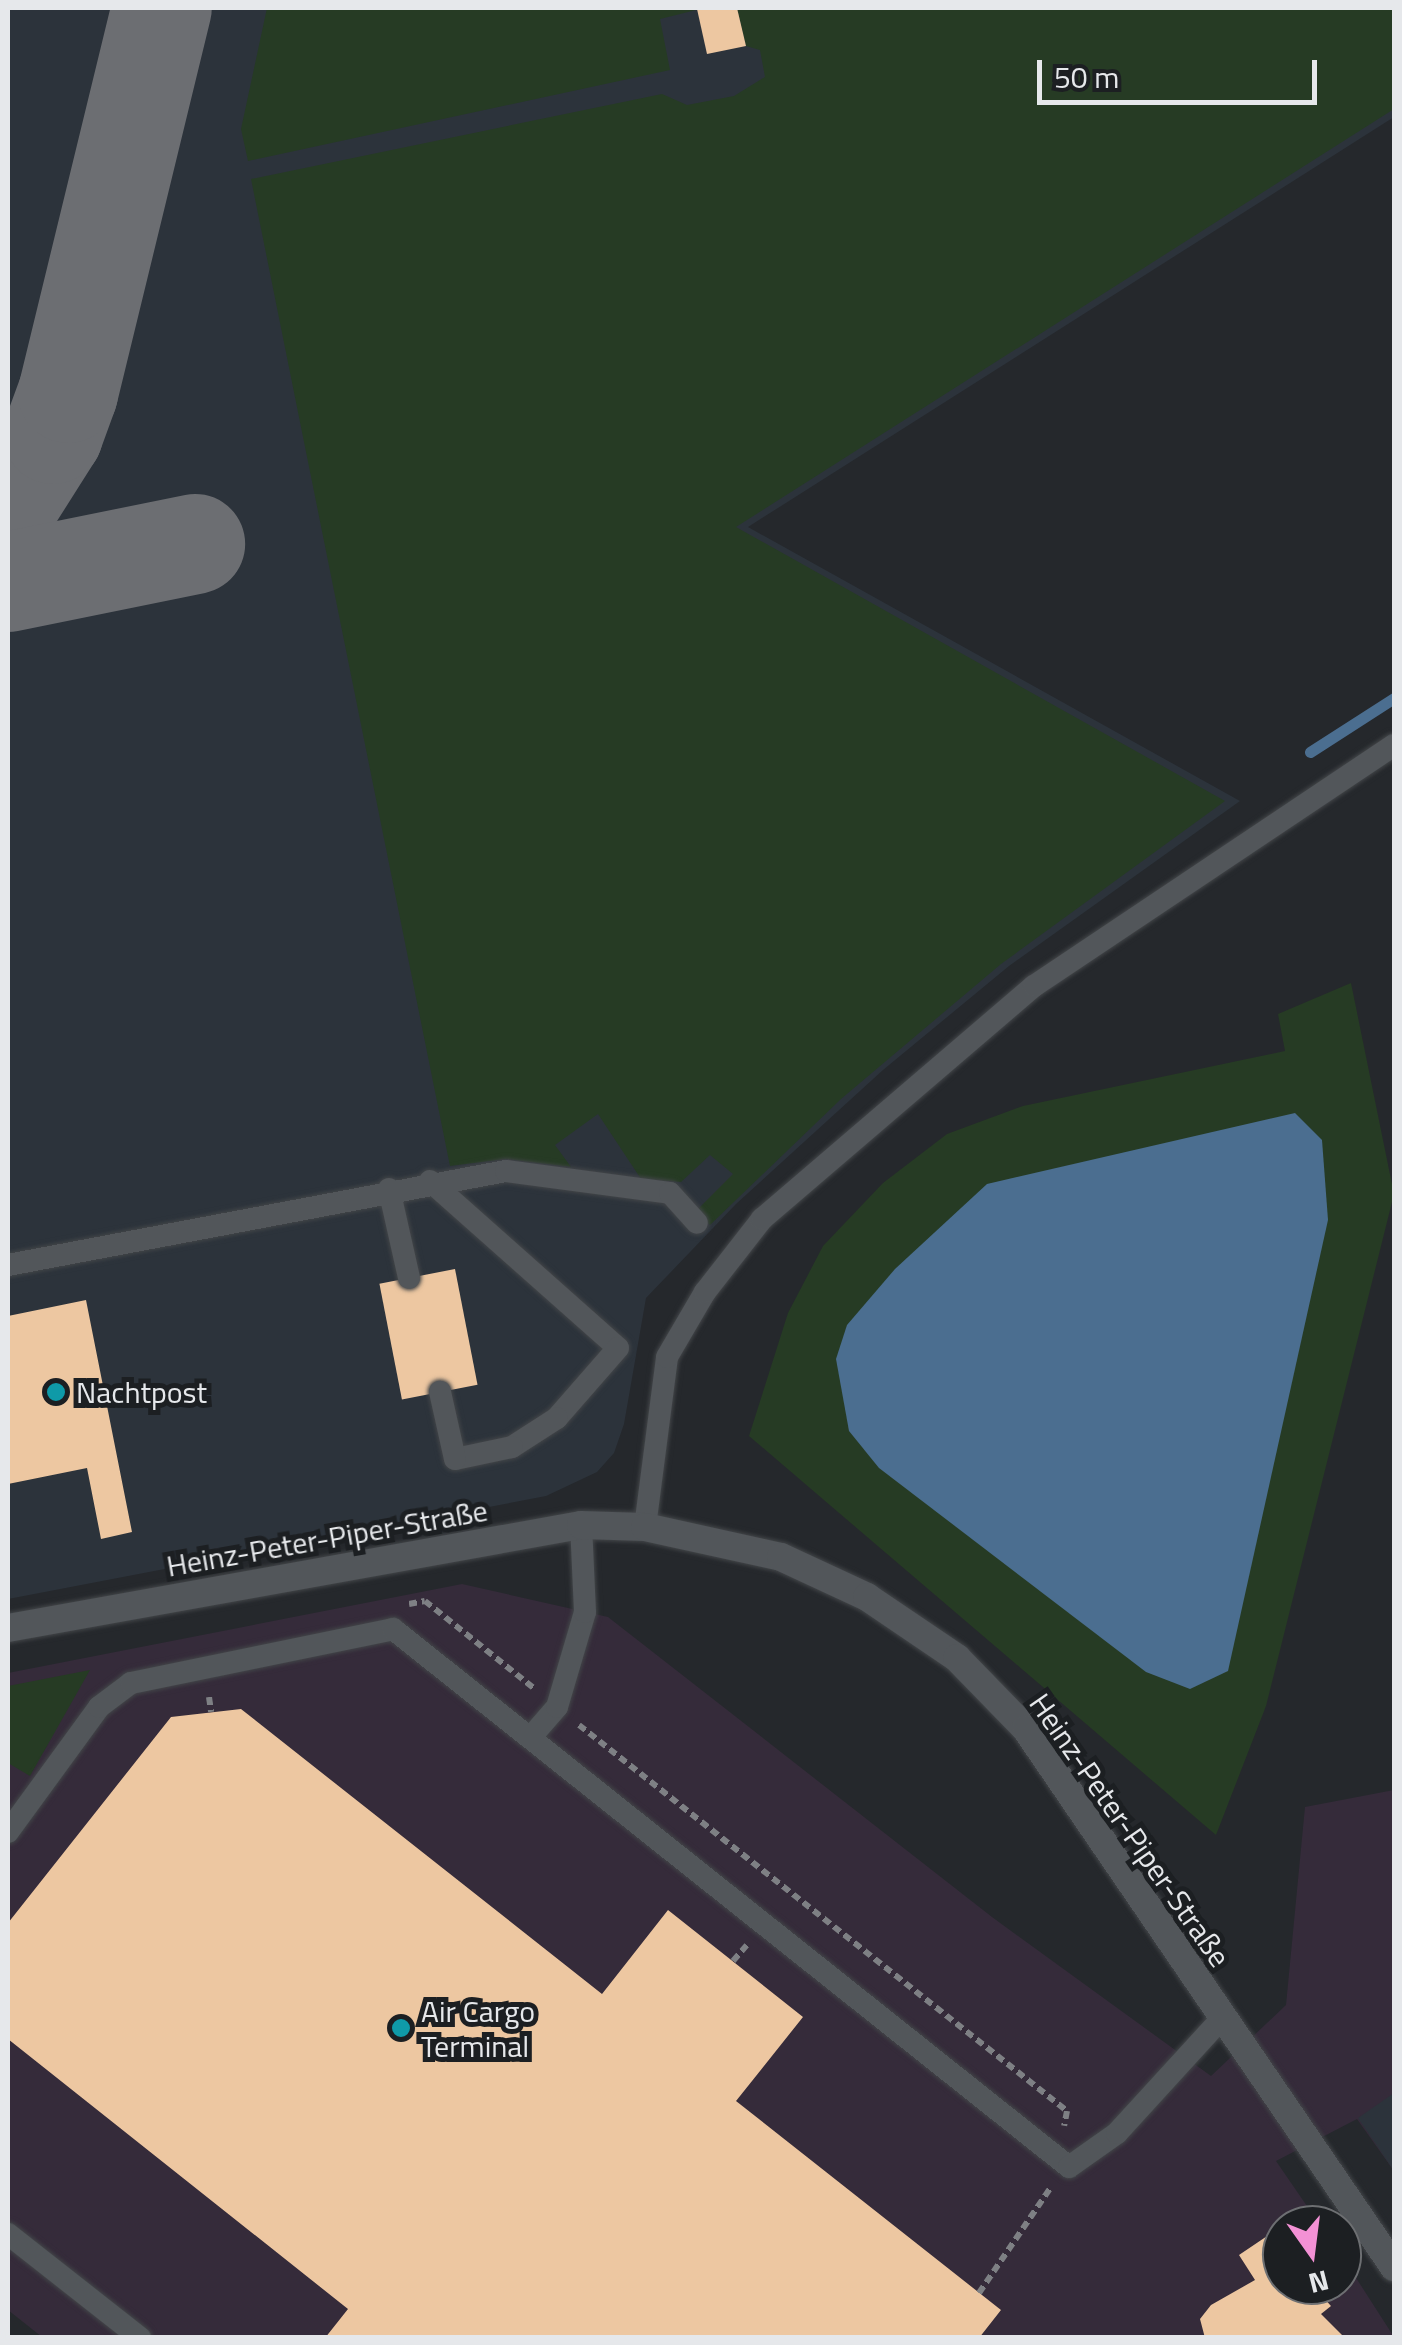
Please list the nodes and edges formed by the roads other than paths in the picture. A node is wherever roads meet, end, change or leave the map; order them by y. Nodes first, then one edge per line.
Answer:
1 (1394, 745) edge
2 (430, 1182) junction
3 (389, 1189) junction
4 (698, 1223) dead end
5 (8, 1265) edge
6 (410, 1278) dead end
7 (440, 1392) dead end
8 (581, 1525) junction
9 (645, 1527) junction
10 (8, 1628) edge
11 (530, 1738) junction
12 (8, 1832) edge
13 (1222, 2018) junction
14 (8, 2234) edge
15 (1394, 2267) edge
16 (140, 2338) edge

1 - 9 lane
2 - 3 lane
2 - 4 lane
2 - 7 lane
3 - 5 lane
3 - 6 lane
8 - 9 street, Heinz-Peter-Piper-Straße
8 - 10 street, Heinz-Peter-Piper-Straße
8 - 11 lane
9 - 13 street, Heinz-Peter-Piper-Straße
11 - 12 lane
11 - 13 lane
13 - 15 street, Heinz-Peter-Piper-Straße
14 - 16 lane

